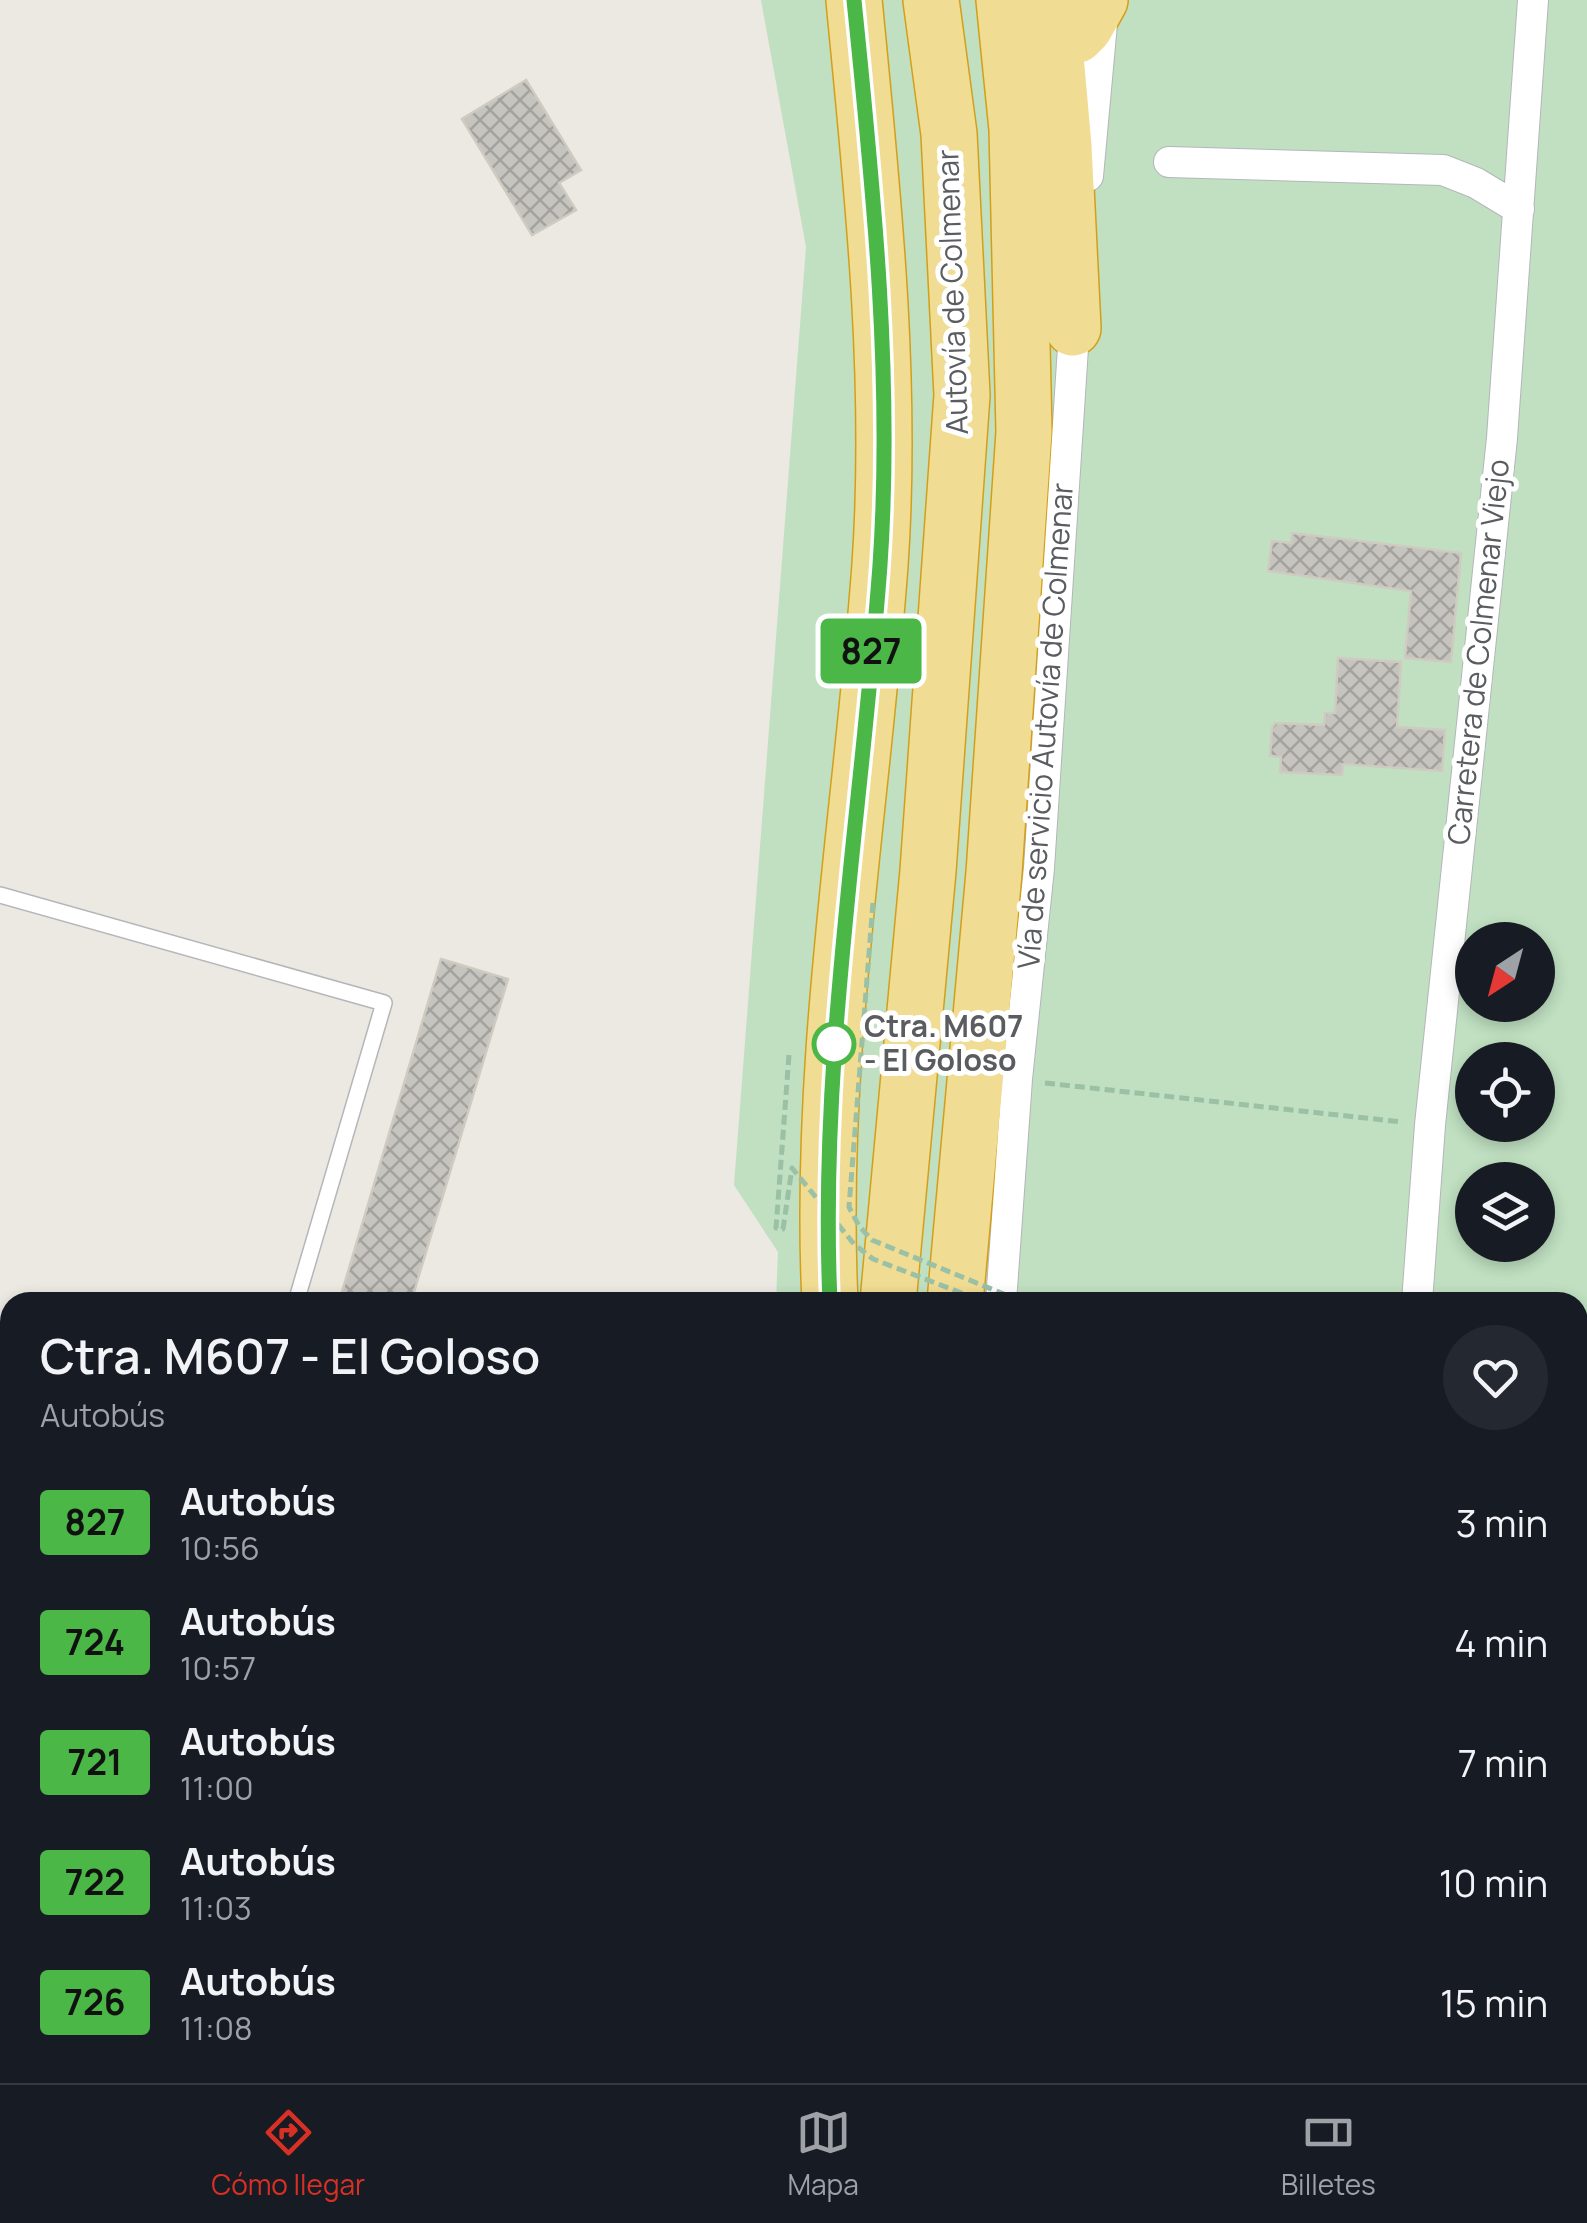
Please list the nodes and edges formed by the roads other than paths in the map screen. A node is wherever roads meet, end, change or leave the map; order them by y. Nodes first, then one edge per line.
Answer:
1 (854, 0) edge
2 (931, 0) edge
3 (1004, 0) edge
4 (1533, 0) edge
5 (1077, 5) edge
6 (1170, 162) dead end
7 (1518, 208) junction
8 (1074, 328) joint
9 (0, 895) edge
10 (824, 1278) edge
11 (299, 1292) edge
12 (889, 1292) edge
13 (956, 1292) edge
14 (1003, 1292) edge
15 (1418, 1292) edge

1 - 10 highway
2 - 12 highway, Autovía de Colmenar
3 - 13 highway
4 - 7 street, Carretera de Colmenar Viejo
5 - 8 highway
6 - 7 street
7 - 15 street, Carretera de Colmenar Viejo
8 - 14 street, Vía de servicio Autovía de Colmenar
9 - 11 lane

